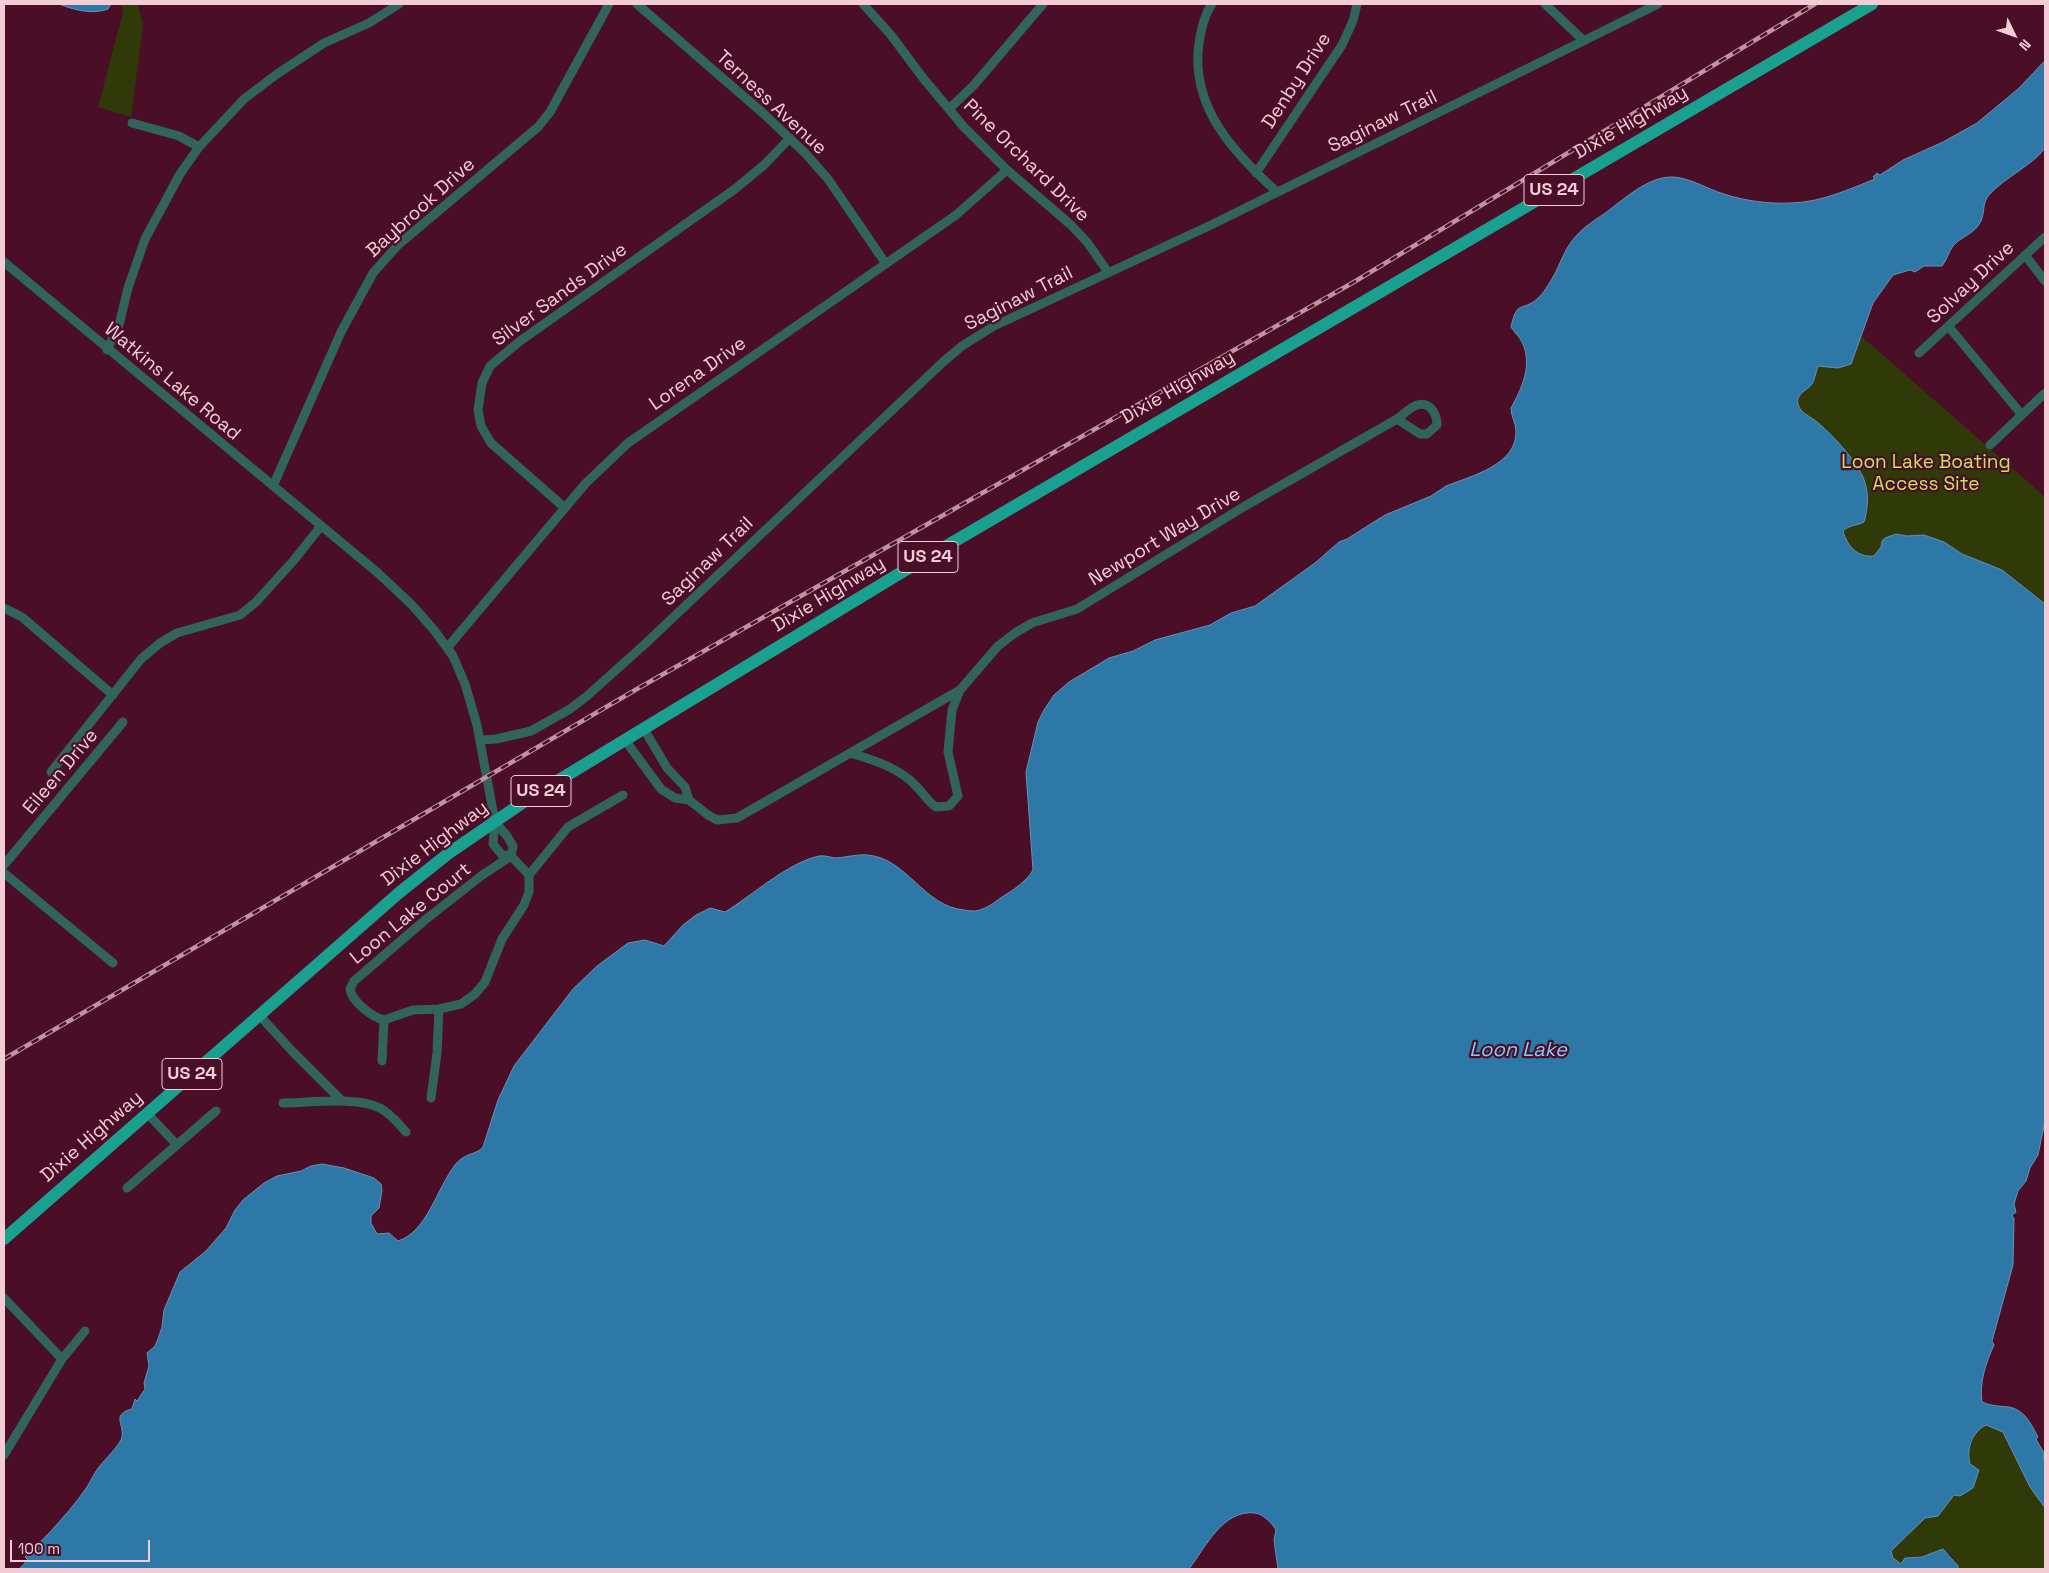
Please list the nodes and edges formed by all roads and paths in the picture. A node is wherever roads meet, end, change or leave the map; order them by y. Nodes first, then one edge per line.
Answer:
1 (399, 4) edge
2 (609, 4) edge
3 (636, 4) edge
4 (863, 4) edge
5 (1043, 4) edge
6 (1212, 4) edge
7 (1357, 4) edge
8 (1545, 4) edge
9 (1658, 4) edge
10 (1872, 4) edge
11 (1583, 40) junction
12 (949, 109) junction
13 (132, 123) dead end
14 (790, 138) junction
15 (199, 147) junction
16 (1007, 170) junction
17 (1256, 173) junction
18 (1277, 192) junction
19 (2045, 237) edge
20 (2026, 256) junction
21 (4, 262) edge
22 (886, 264) junction
23 (1108, 272) junction
24 (2045, 281) edge
25 (1949, 327) junction
26 (107, 350) junction
27 (1919, 353) dead end
28 (2045, 393) edge
29 (2022, 415) junction
30 (1397, 419) dead end
31 (1990, 445) dead end
32 (273, 486) junction
33 (565, 508) junction
34 (321, 526) junction
35 (4, 608) edge
36 (447, 648) junction
37 (960, 690) junction
38 (113, 695) junction
39 (123, 722) dead end
40 (644, 729) junction
41 (480, 740) junction
42 (626, 740) junction
43 (850, 753) junction
44 (51, 772) dead end
45 (623, 794) dead end
46 (689, 800) junction
47 (495, 822) junction
48 (511, 856) junction
49 (4, 865) edge
50 (4, 873) edge
51 (529, 874) junction
52 (113, 963) dead end
53 (439, 1009) junction
54 (259, 1015) junction
55 (384, 1020) junction
56 (382, 1061) dead end
57 (431, 1098) dead end
58 (342, 1100) junction
59 (284, 1103) dead end
60 (216, 1111) dead end
61 (147, 1114) junction
62 (406, 1132) dead end
63 (176, 1144) junction
64 (127, 1188) dead end
65 (4, 1239) edge
66 (4, 1298) edge
67 (85, 1331) dead end
68 (62, 1359) junction
69 (4, 1455) edge

1 - 15 street
2 - 32 street, Baybrook Drive
3 - 14 street, Terness Avenue
4 - 12 street, Pine Orchard Drive
5 - 12 street
6 - 17 street
7 - 17 street, Denby Drive
8 - 11 street
9 - 11 street, Saginaw Trail
10 - 40 main road, Dixie Highway / US 24
11 - 18 street, Saginaw Trail
12 - 16 street, Pine Orchard Drive
13 - 15 street
14 - 22 street, Terness Avenue
14 - 33 street, Silver Sands Drive
15 - 26 street
16 - 22 street, Lorena Drive
16 - 23 street, Pine Orchard Drive
17 - 18 street
18 - 23 street, Saginaw Trail
19 - 20 street, Solvay Drive
20 - 24 street
20 - 25 street, Solvay Drive
21 - 26 street, Watkins Lake Road
22 - 33 street, Lorena Drive
23 - 41 street, Saginaw Trail
25 - 27 street, Solvay Drive
25 - 29 street
26 - 32 street, Watkins Lake Road
28 - 29 street
29 - 31 street
30 - 37 street, Newport Way Drive
32 - 34 street, Watkins Lake Road
33 - 36 street, Lorena Drive
34 - 36 street, Watkins Lake Road
34 - 38 street
35 - 38 street
36 - 41 street, Watkins Lake Road
37 - 43 street, Newport Way Drive
37 - 43 street, Newport Way Drive
38 - 44 street
39 - 49 street, Eileen Drive
40 - 42 main road, Dixie Highway / US 24
40 - 46 street, Newport Way Drive
41 - 47 street, Watkins Lake Road
42 - 46 street, Newport Way Drive
42 - 47 main road, Dixie Highway / US 24
43 - 46 street, Newport Way Drive
45 - 51 street
47 - 48 street, Watkins Lake Road
47 - 48 street, Watkins Lake Road
47 - 54 main road, Dixie Highway / US 24
48 - 51 street, Watkins Lake Road
48 - 55 street, Loon Lake Court
50 - 52 street
51 - 53 street
53 - 55 street
53 - 57 street
54 - 58 street
54 - 61 main road, Dixie Highway / US 24
55 - 56 street
58 - 59 street
58 - 62 street
60 - 63 street
61 - 63 street
61 - 65 main road, Dixie Highway / US 24
63 - 64 street
66 - 68 street
67 - 68 street
68 - 69 street

